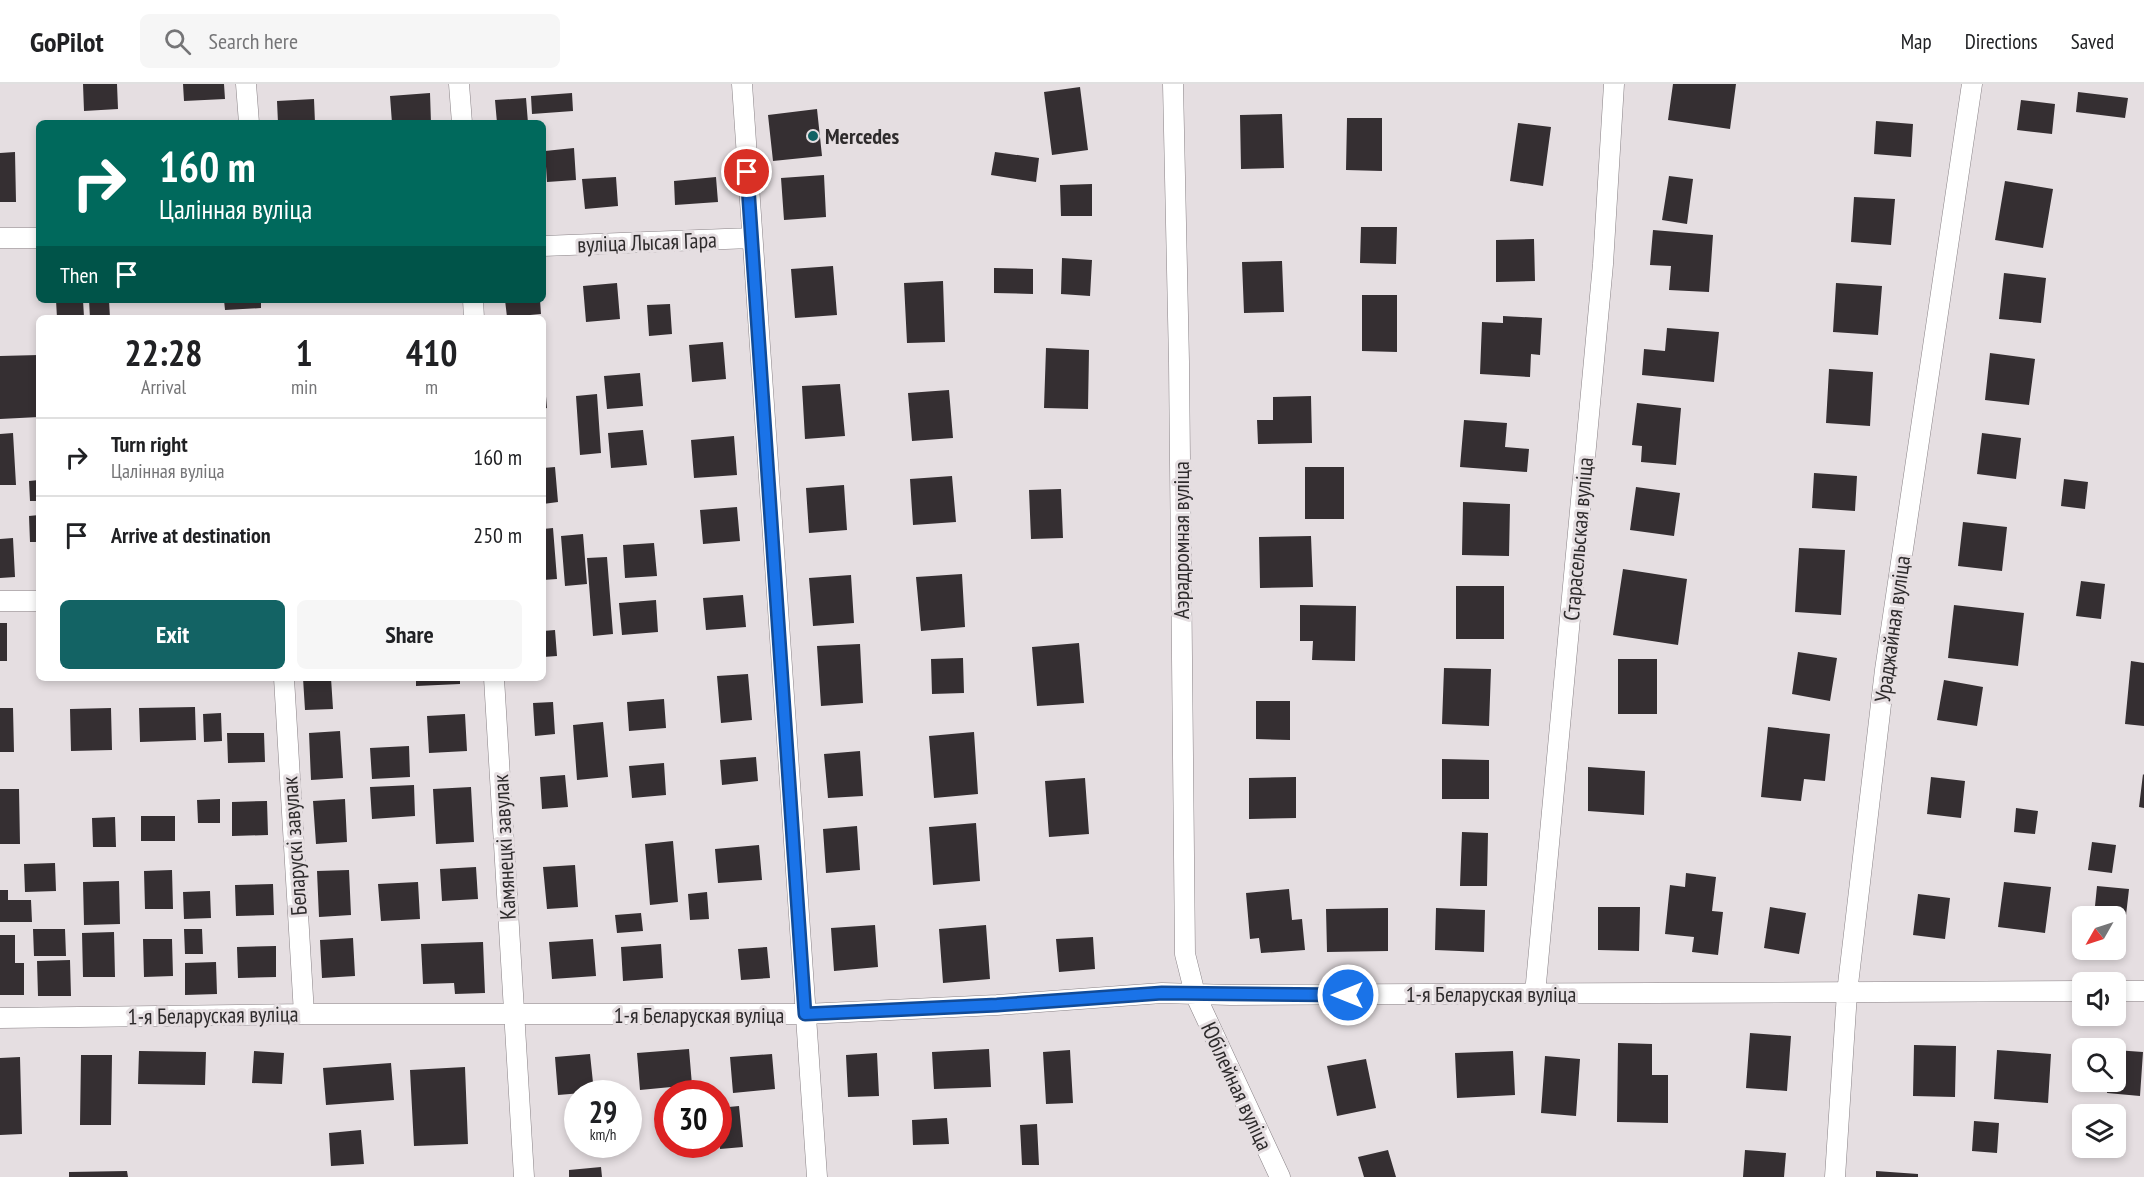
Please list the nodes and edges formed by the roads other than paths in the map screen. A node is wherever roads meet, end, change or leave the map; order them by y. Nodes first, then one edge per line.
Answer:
1 (246, 84) edge
2 (459, 84) edge
3 (742, 84) edge
4 (1173, 84) edge
5 (1614, 84) edge
6 (1972, 84) edge
7 (249, 120) edge
8 (462, 120) edge
9 (0, 238) edge
10 (36, 238) edge
11 (751, 238) junction
12 (546, 246) edge
13 (0, 601) edge
14 (36, 601) edge
15 (284, 681) edge
16 (494, 681) edge
17 (2072, 991) edge
18 (2126, 991) edge
19 (2144, 991) edge
20 (1847, 993) junction
21 (1195, 994) junction
22 (1535, 994) junction
23 (304, 1014) junction
24 (805, 1014) junction
25 (513, 1016) junction
26 (0, 1018) edge
27 (524, 1177) edge
28 (817, 1177) edge
29 (1280, 1177) edge
30 (1835, 1177) edge

1 - 7 street
2 - 8 street
3 - 11 street
4 - 21 street, Аэрадромная вуліца
5 - 22 street, Старасельская вуліца
6 - 20 street, Ураджайная вуліца
9 - 10 street
11 - 12 street, вуліца Лысая Гара
11 - 24 street
13 - 14 street
15 - 23 street, Беларускі завулак
16 - 25 street, Камянецкі завулак
17 - 20 street, 1-я Беларуская вуліца
18 - 19 street
20 - 22 street, 1-я Беларуская вуліца
20 - 30 street, Ураджайная вуліца
21 - 22 street, 1-я Беларуская вуліца
21 - 24 street, 1-я Беларуская вуліца
21 - 29 street, Юбілейная вуліца
23 - 25 street, 1-я Беларуская вуліца
23 - 26 street, 1-я Беларуская вуліца
24 - 25 street, 1-я Беларуская вуліца
24 - 28 street
25 - 27 street, Камянецкі завулак

